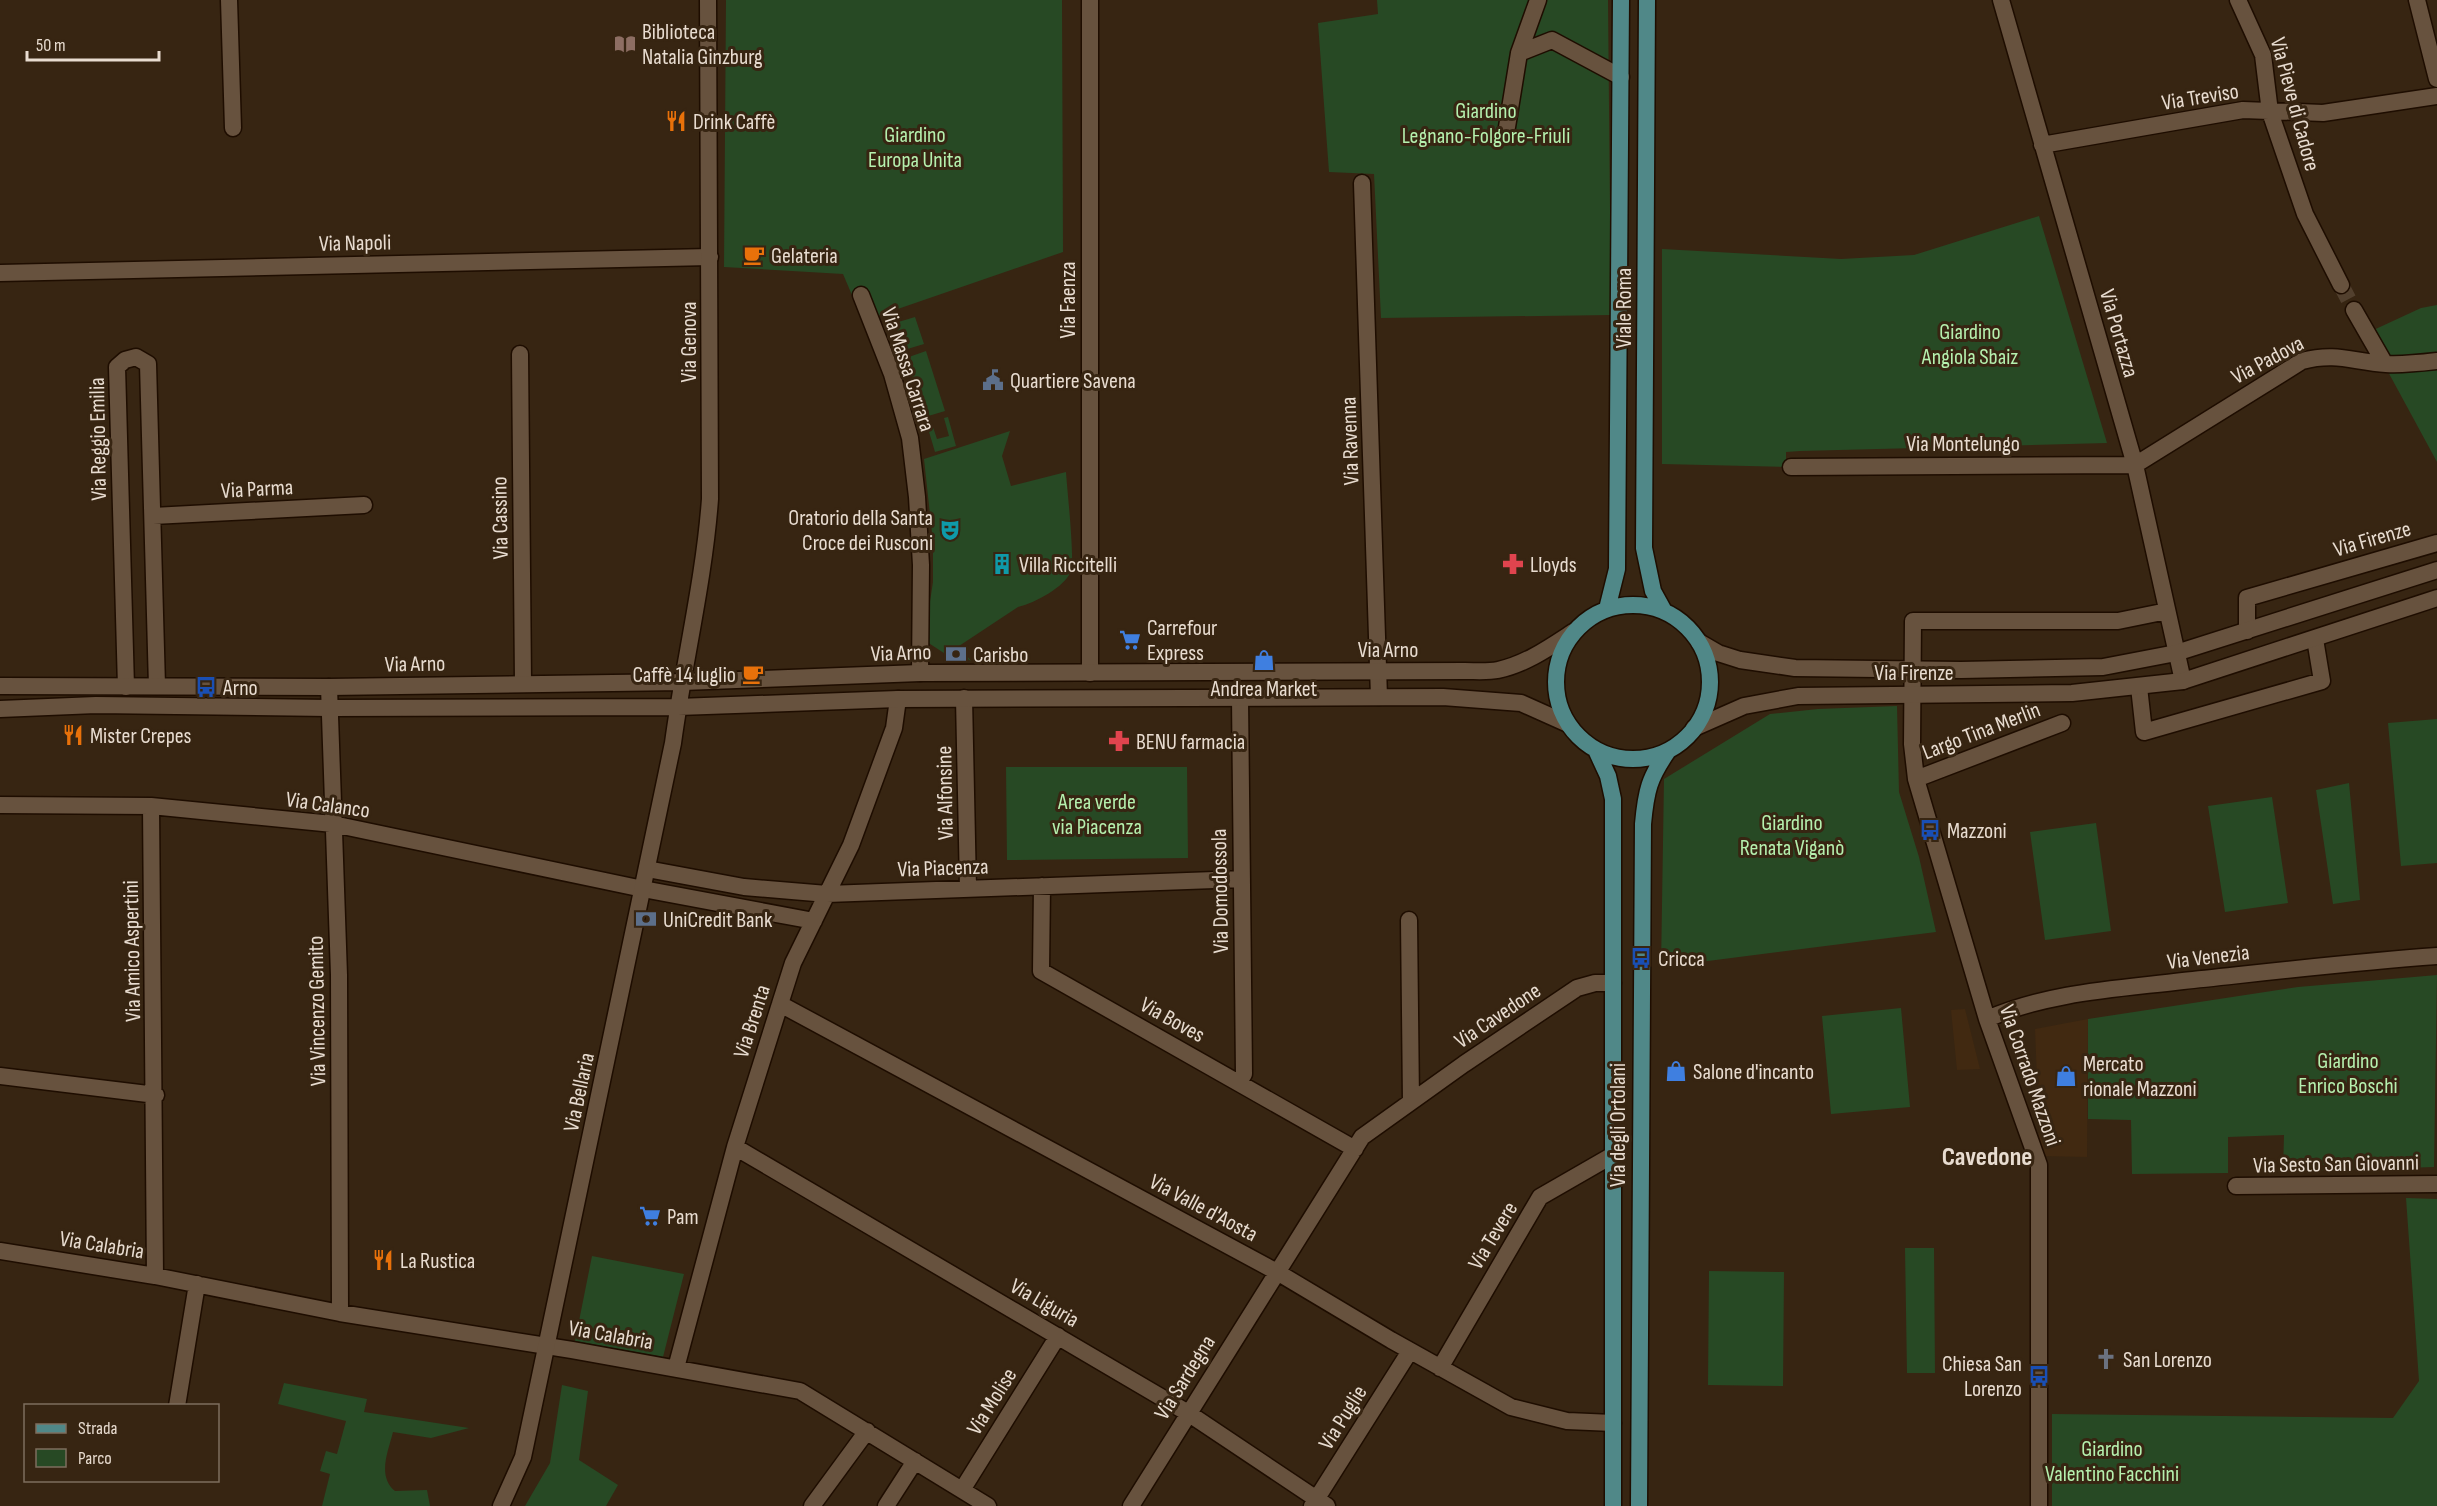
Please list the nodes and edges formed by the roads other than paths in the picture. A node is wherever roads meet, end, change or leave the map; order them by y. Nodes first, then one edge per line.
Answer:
1 (229, 0) edge
2 (708, 0) edge
3 (1090, 0) edge
4 (1538, 0) edge
5 (1622, 0) edge
6 (1647, 0) edge
7 (2001, 0) edge
8 (2238, 0) edge
9 (2417, 0) edge
10 (1519, 53) junction
11 (1621, 77) junction
12 (2437, 79) edge
13 (2437, 96) edge
14 (2270, 112) junction
15 (1507, 127) dead end
16 (233, 128) dead end
17 (2042, 145) junction
18 (1362, 183) dead end
19 (710, 257) junction
20 (0, 273) edge
21 (2341, 285) tunnel mouth
22 (861, 295) dead end
23 (2354, 310) tunnel mouth
24 (520, 354) dead end
25 (2437, 361) edge
26 (2385, 364) junction
27 (2135, 465) junction
28 (1791, 467) dead end
29 (364, 505) dead end
30 (153, 516) junction
31 (2437, 543) edge
32 (2437, 570) edge
33 (2437, 598) edge
34 (1607, 609) junction
35 (1664, 611) junction
36 (2167, 611) junction
37 (2247, 631) junction
38 (1573, 632) junction
39 (2314, 639) junction
40 (1699, 642) junction
41 (2176, 653) junction
42 (1912, 669) junction
43 (1378, 672) junction
44 (1090, 673) junction
45 (920, 674) junction
46 (2182, 681) junction
47 (682, 682) junction
48 (523, 683) junction
49 (0, 686) edge
50 (157, 686) junction
51 (126, 687) junction
52 (329, 687) junction
53 (2139, 687) junction
54 (1912, 694) junction
55 (1379, 697) junction
56 (964, 698) junction
57 (1240, 698) junction
58 (898, 699) junction
59 (678, 707) junction
60 (329, 708) junction
61 (0, 709) edge
62 (2062, 723) dead end
63 (1568, 724) junction
64 (1694, 728) junction
65 (1596, 750) junction
66 (1668, 751) junction
67 (1916, 779) junction
68 (0, 805) edge
69 (151, 806) junction
70 (333, 824) junction
71 (647, 869) junction
72 (1242, 879) junction
73 (1042, 886) junction
74 (968, 888) junction
75 (643, 890) junction
76 (827, 894) junction
77 (1409, 920) dead end
78 (813, 921) junction
79 (2437, 956) edge
80 (1613, 983) junction
81 (780, 1004) junction
82 (1987, 1019) junction
83 (0, 1076) edge
84 (1239, 1082) junction
85 (156, 1095) junction
86 (1411, 1102) junction
87 (735, 1147) junction
88 (1355, 1149) junction
89 (1613, 1155) junction
90 (2437, 1184) edge
91 (2236, 1186) dead end
92 (0, 1251) edge
93 (1276, 1272) junction
94 (155, 1276) junction
95 (197, 1284) junction
96 (340, 1312) junction
97 (1058, 1336) junction
98 (548, 1346) junction
99 (1410, 1351) junction
100 (676, 1368) junction
101 (1440, 1368) junction
102 (177, 1404) edge
103 (1188, 1413) junction
104 (1613, 1423) junction
105 (867, 1431) junction
106 (915, 1461) junction
107 (962, 1490) junction
108 (1318, 1504) edge
109 (501, 1506) edge
110 (812, 1506) edge
111 (886, 1506) edge
112 (988, 1506) edge
113 (1131, 1506) edge
114 (1613, 1506) edge
115 (1639, 1506) edge
116 (2039, 1506) edge

1 - 16 street
2 - 19 street, Via Genova
3 - 44 street, Via Faenza
4 - 10 street
5 - 11 main road, Viale Roma
6 - 35 main road, Viale Roma
7 - 17 street, Via Portazza
8 - 14 street, Via Pieve di Cadore
9 - 12 street
10 - 11 street
10 - 15 street
11 - 34 main road, Viale Roma
13 - 14 street, Via Treviso
14 - 17 street, Via Treviso
14 - 21 street, Via Pieve di Cadore
17 - 27 street, Via Portazza
18 - 43 street, Via Ravenna
19 - 20 street, Via Napoli
19 - 47 street, Via Genova
22 - 45 street, Via Massa Carrara
23 - 26 street
24 - 48 street, Via Cassino
25 - 26 street, Via Padova
26 - 27 street, Via Padova
27 - 28 street, Via Montelungo
27 - 36 street, Via Portazza
29 - 30 street, Via Parma
30 - 50 street, Via Reggio Emilia
30 - 51 street, Via Reggio Emilia
31 - 37 street, Via Firenze
32 - 37 street, Via Firenze
33 - 39 street, Via Firenze
34 - 35 main road
34 - 38 main road
35 - 40 main road
36 - 41 street, Via Portazza
36 - 42 street, Via Firenze
37 - 41 street, Via Firenze
38 - 43 street, Via Arno
38 - 63 main road
39 - 46 street, Via Firenze
39 - 53 street
40 - 42 street, Via Firenze
40 - 64 main road
41 - 42 street, Via Firenze
41 - 46 street, Via Portazza
42 - 54 street, Via Corrado Mazzoni
43 - 44 street, Via Arno
43 - 55 street, Via Ravenna
44 - 45 street, Via Arno
45 - 47 street, Via Arno
46 - 53 street, Via Firenze
47 - 48 street, Via Arno
47 - 59 street, Via Bellaria
48 - 52 street, Via Arno
49 - 51 street, Via Arno
50 - 51 street, Via Arno
50 - 52 street, Via Arno
52 - 60 street
53 - 54 street, Via Firenze
54 - 64 street, Via Firenze
54 - 67 street, Via Corrado Mazzoni
55 - 57 street, Via Arno
55 - 63 street, Via Arno
56 - 57 street, Via Arno
56 - 58 street, Via Arno
56 - 74 street, Via Alfonsine
57 - 72 street, Via Domodossola
58 - 59 street, Via Arno
58 - 76 street, Via Brenta
59 - 60 street, Via Arno
59 - 71 street, Via Bellaria
60 - 61 street, Via Arno
60 - 70 street, Via Vincenzo Gemito
62 - 67 street, Largo Tina Merlin
63 - 65 main road
64 - 66 main road
65 - 66 main road
65 - 80 main road, Via degli Ortolani
66 - 115 main road, Via degli Ortolani
67 - 82 street, Via Corrado Mazzoni
68 - 69 street, Via Calanco
69 - 70 street, Via Calanco
69 - 85 street, Via Amico Aspertini
70 - 75 street, Via Calanco
70 - 96 street, Via Vincenzo Gemito
71 - 75 street, Via Bellaria
71 - 76 street, Via Piacenza
72 - 73 street, Via Piacenza
72 - 84 street, Via Domodossola
73 - 74 street, Via Piacenza
73 - 84 street, Via Boves
74 - 76 street, Via Piacenza
75 - 78 street
75 - 98 street, Via Bellaria
76 - 78 street, Via Brenta
77 - 86 street
78 - 81 street, Via Brenta
79 - 82 street, Via Venezia
80 - 86 street, Via Cavedone
80 - 89 main road, Via degli Ortolani
81 - 87 street, Via Brenta
81 - 93 street, Via Valle d'Aosta
82 - 116 street, Via Corrado Mazzoni
83 - 85 street
84 - 88 street, Via Boves
85 - 94 street, Via Amico Aspertini
86 - 88 street, Via Cavedone
87 - 97 street, Via Liguria
87 - 100 street, Via Brenta
88 - 93 street, Via Cavedone
89 - 101 street, Via Tevere
89 - 104 main road, Via degli Ortolani
90 - 91 street, Via Sesto San Giovanni
92 - 94 street, Via Calabria
93 - 99 street, Via Valle d'Aosta
93 - 103 street, Via Sardegna
94 - 95 street, Via Calabria
95 - 96 street, Via Calabria
95 - 102 street
96 - 98 street, Via Calabria
97 - 103 street, Via Liguria
97 - 107 street, Via Molise
98 - 100 street, Via Calabria
98 - 109 street, Via Bellaria
99 - 101 street, Via Valle d'Aosta
99 - 108 street, Via Puglie
100 - 105 street, Via Calabria
101 - 104 street, Via Valle d'Aosta
103 - 108 street, Via Liguria
103 - 113 street, Via Sardegna
104 - 114 main road, Via degli Ortolani
105 - 106 street, Via Calabria
105 - 110 street
106 - 107 street, Via Calabria
106 - 111 street
107 - 112 street, Via Calabria

